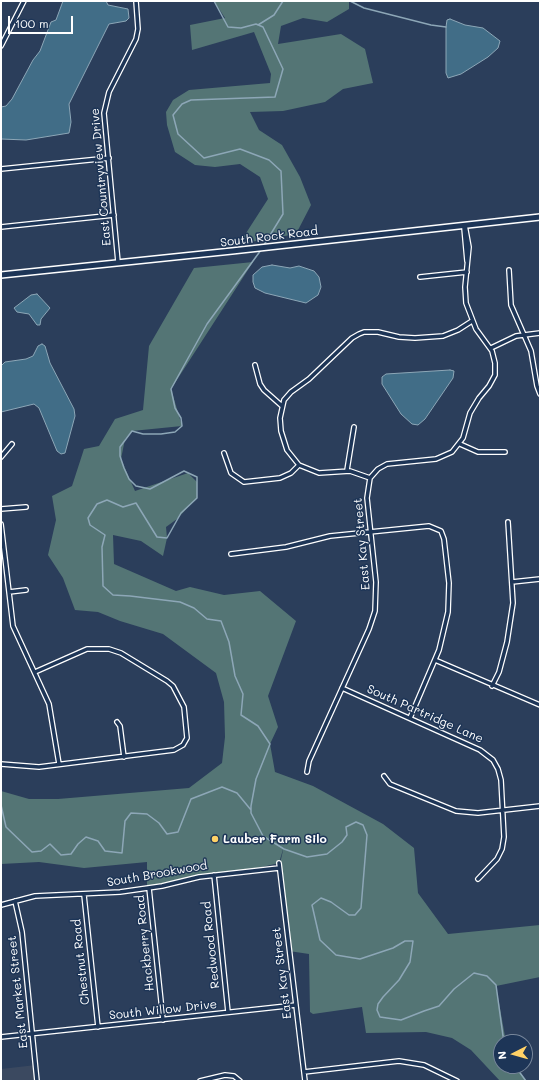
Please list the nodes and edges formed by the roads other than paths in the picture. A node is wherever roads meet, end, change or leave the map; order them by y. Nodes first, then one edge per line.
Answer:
1 (24, 1) edge
2 (136, 1) edge
3 (1, 46) edge
4 (109, 158) junction
5 (1, 169) edge
6 (114, 215) junction
7 (540, 217) edge
8 (465, 225) junction
9 (1, 227) edge
10 (118, 262) junction
11 (509, 270) dead end
12 (467, 272) junction
13 (1, 275) edge
14 (420, 277) dead end
15 (472, 320) junction
16 (524, 334) junction
17 (540, 334) edge
18 (491, 348) junction
19 (255, 366) dead end
20 (540, 394) edge
21 (282, 406) junction
22 (354, 427) dead end
23 (12, 444) dead end
24 (460, 444) junction
25 (505, 452) dead end
26 (224, 453) dead end
27 (1, 457) edge
28 (299, 465) junction
29 (347, 470) junction
30 (370, 478) junction
31 (26, 507) dead end
32 (1, 509) edge
33 (508, 522) dead end
34 (1, 524) edge
35 (370, 532) junction
36 (231, 554) dead end
37 (7, 573) junction
38 (1, 574) edge
39 (540, 579) edge
40 (512, 582) junction
41 (26, 590) dead end
42 (9, 592) junction
43 (435, 660) junction
44 (35, 672) junction
45 (492, 686) junction
46 (342, 688) junction
47 (540, 705) edge
48 (410, 718) junction
49 (117, 722) dead end
50 (124, 757) junction
51 (1, 764) edge
52 (59, 764) junction
53 (307, 772) dead end
54 (384, 776) dead end
55 (540, 806) edge
56 (504, 810) junction
57 (279, 863) dead end
58 (279, 868) junction
59 (214, 875) junction
60 (478, 879) dead end
61 (149, 888) junction
62 (84, 895) junction
63 (15, 901) junction
64 (1, 905) edge
65 (296, 1005) junction
66 (228, 1012) junction
67 (163, 1020) junction
68 (98, 1027) junction
69 (32, 1034) junction
70 (1, 1037) edge
71 (304, 1072) junction
72 (37, 1081) edge
73 (200, 1081) edge
74 (240, 1081) edge
75 (305, 1081) edge
76 (457, 1081) edge

1 - 3 street
2 - 4 street, East Countryview Drive
4 - 5 street
4 - 6 street, East Countryview Drive
6 - 9 street
6 - 10 street, East Countryview Drive
7 - 8 main road, South Rock Road
8 - 10 main road, South Rock Road
8 - 12 street
10 - 13 main road, South Rock Road
11 - 16 street
12 - 14 street
12 - 15 street
15 - 18 street
15 - 21 street
16 - 17 street
16 - 18 street
16 - 20 street
18 - 24 street
19 - 21 street
21 - 28 street
22 - 29 street
23 - 27 street
24 - 25 street
24 - 30 street
26 - 28 street
28 - 29 street
29 - 30 street
30 - 35 street, East Kay Street
31 - 32 street
33 - 40 street
34 - 37 street
35 - 36 street
35 - 43 street
35 - 46 street, East Kay Street
37 - 38 street
37 - 42 street
39 - 40 street
40 - 45 street
41 - 42 street
42 - 44 street
43 - 45 street
43 - 48 street
44 - 50 street
44 - 52 street
45 - 47 street
46 - 48 street, South Partridge Lane
46 - 53 street, East Kay Street
48 - 56 street, South Partridge Lane
49 - 50 street
50 - 52 street
51 - 52 street
54 - 56 street
55 - 56 street
56 - 60 street, South Partridge Lane
57 - 58 street, East Kay Street
58 - 59 street, South Brookwood
58 - 65 street, East Kay Street
59 - 61 street, South Brookwood
59 - 66 street, Redwood Road
61 - 62 street, South Brookwood
61 - 67 street, Hackberry Road
62 - 63 street, South Brookwood
62 - 68 street, Chestnut Road
63 - 64 street, South Brookwood
63 - 69 street, East Market Street
65 - 66 street, South Willow Drive
65 - 71 street, East Kay Street
66 - 67 street, South Willow Drive
67 - 68 street, South Willow Drive
68 - 69 street, South Willow Drive
69 - 70 street, South Willow Drive
69 - 72 street, East Market Street
71 - 75 street, East Kay Street
71 - 76 street
73 - 74 street

